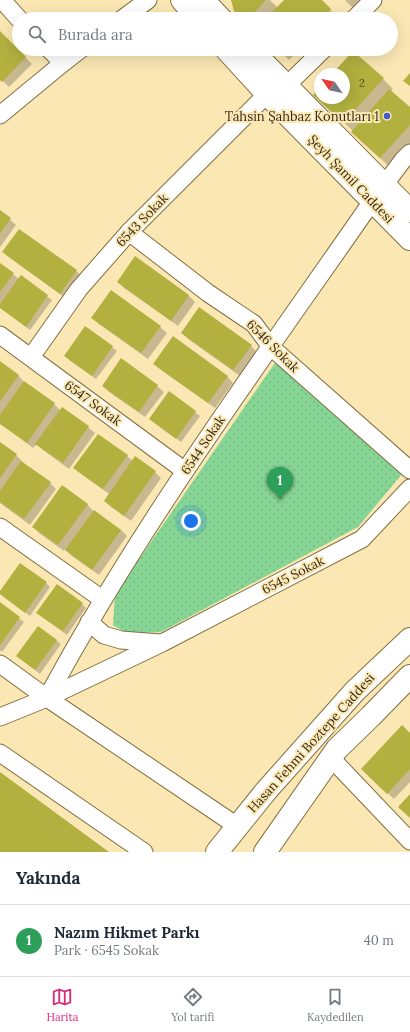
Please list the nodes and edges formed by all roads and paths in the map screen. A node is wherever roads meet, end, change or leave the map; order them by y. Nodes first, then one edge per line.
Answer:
1 (2, 0) edge
2 (148, 0) edge
3 (182, 0) edge
4 (203, 0) edge
5 (373, 0) edge
6 (13, 12) edge
7 (132, 12) edge
8 (193, 12) edge
9 (215, 12) edge
10 (361, 12) edge
11 (56, 56) edge
12 (72, 56) edge
13 (235, 56) edge
14 (255, 56) edge
15 (316, 56) edge
16 (63, 63) junction
17 (277, 90) junction
18 (0, 115) edge
19 (410, 153) edge
20 (379, 192) junction
21 (410, 211) edge
22 (129, 232) junction
23 (410, 239) edge
24 (0, 335) edge
25 (271, 347) junction
26 (31, 357) junction
27 (410, 470) edge
28 (185, 471) junction
29 (410, 488) edge
30 (0, 527) edge
31 (102, 599) junction
32 (89, 622) junction
33 (410, 638) edge
34 (162, 643) junction
35 (0, 664) edge
36 (410, 676) edge
37 (47, 698) junction
38 (0, 717) edge
39 (0, 753) edge
40 (330, 758) junction
41 (237, 826) junction
42 (410, 841) edge
43 (144, 852) edge
44 (217, 852) edge
45 (265, 852) edge

1 - 6 street
2 - 7 street
3 - 8 main road
4 - 9 main road
5 - 10 street
11 - 16 street
12 - 16 street
13 - 17 main road, Şeyh Şamil Caddesi
14 - 17 main road, Şeyh Şamil Caddesi
15 - 17 street, 6543 Sokak
16 - 18 street
17 - 20 main road, Şeyh Şamil Caddesi
17 - 22 street, 6543 Sokak
19 - 20 street, 6544 Sokak
20 - 21 main road, Şeyh Şamil Caddesi
20 - 23 main road, Şeyh Şamil Caddesi
20 - 25 street, 6544 Sokak
22 - 25 street, 6546 Sokak
22 - 26 street, 6543 Sokak
24 - 26 street, 6547 Sokak
25 - 27 street, 6546 Sokak
25 - 28 street, 6544 Sokak
26 - 28 street, 6547 Sokak
28 - 31 street, 6544 Sokak
29 - 34 street, 6545 Sokak
30 - 31 street
31 - 32 street, 6544 Sokak
32 - 34 street
32 - 37 street, 6544 Sokak
33 - 41 main road, Hasan Fehmi Boztepe Caddesi
34 - 37 street, 6545 Sokak
35 - 37 street
36 - 40 main road, Hasan Fehmi Boztepe Caddesi
37 - 38 street, 6545 Sokak
37 - 41 street
39 - 43 street
40 - 42 street
40 - 45 main road, Hasan Fehmi Boztepe Caddesi
41 - 44 main road, Hasan Fehmi Boztepe Caddesi

